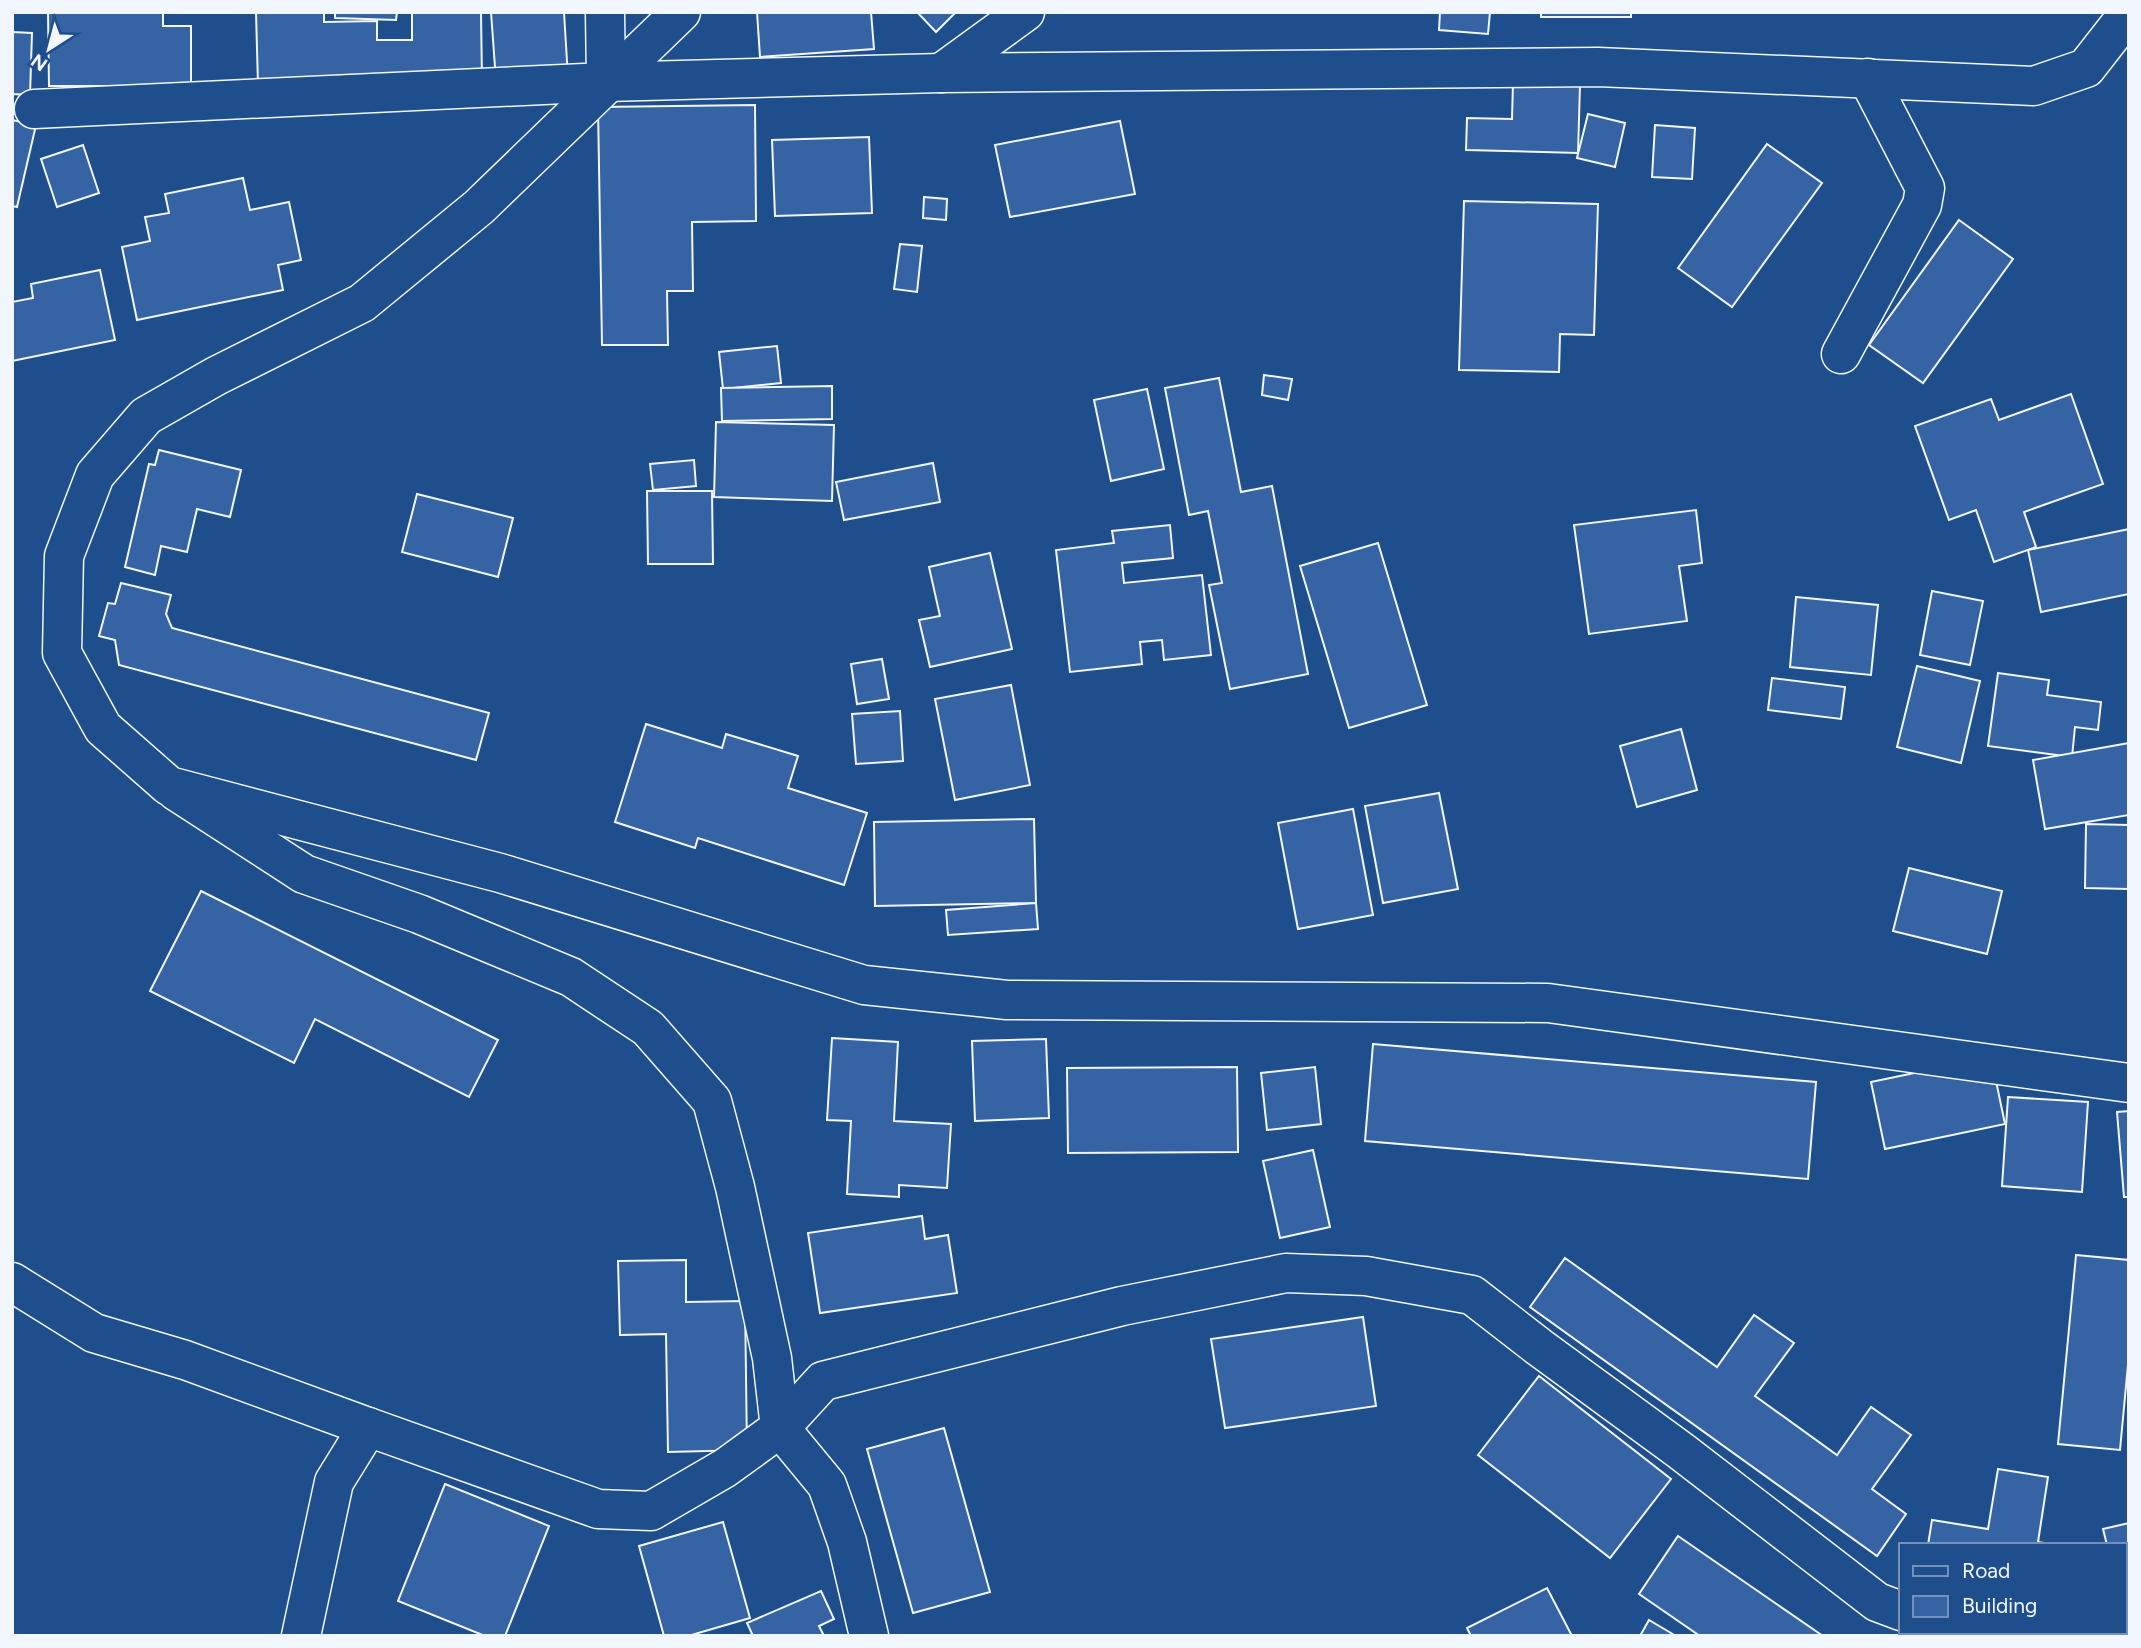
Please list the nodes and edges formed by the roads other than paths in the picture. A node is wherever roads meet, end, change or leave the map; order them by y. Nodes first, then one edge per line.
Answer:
1 (605, 12) edge
2 (681, 12) edge
3 (1025, 12) edge
4 (2129, 13) edge
5 (2118, 52) edge
6 (941, 73) junction
7 (1868, 78) junction
8 (607, 82) junction
9 (34, 109) dead end
10 (1841, 354) dead end
11 (169, 786) junction
12 (2129, 1083) edge
13 (12, 1282) edge
14 (368, 1427) junction
15 (780, 1428) junction
16 (1899, 1610) edge
17 (302, 1636) edge
18 (869, 1636) edge

1 - 8 street
2 - 8 street
3 - 6 street
4 - 5 street
5 - 7 street
6 - 7 street
6 - 8 street
7 - 10 street
8 - 9 street
8 - 11 street
11 - 12 street
11 - 15 street
13 - 14 street
14 - 15 street
14 - 17 street
15 - 16 street
15 - 18 street

